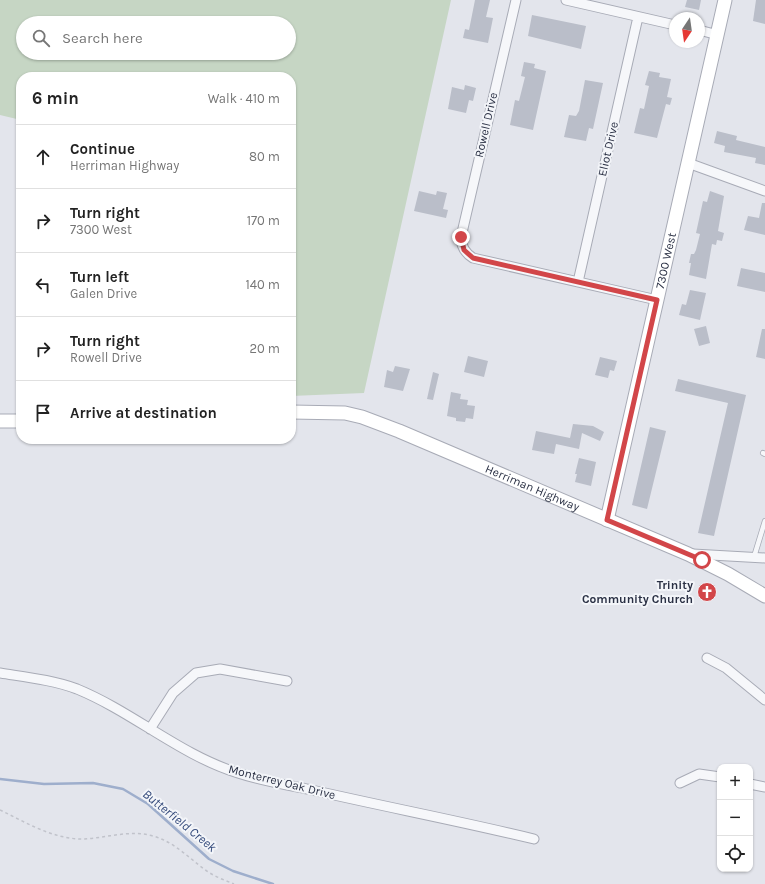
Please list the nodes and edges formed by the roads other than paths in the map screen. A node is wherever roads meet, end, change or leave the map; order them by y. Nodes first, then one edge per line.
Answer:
1 (516, 0) edge
2 (566, 0) edge
3 (725, 0) edge
4 (638, 16) junction
5 (669, 24) edge
6 (705, 32) edge
7 (718, 35) junction
8 (688, 163) junction
9 (765, 191) edge
10 (578, 282) junction
11 (657, 300) junction
12 (296, 412) edge
13 (0, 421) edge
14 (16, 421) edge
15 (607, 520) junction
16 (765, 521) edge
17 (688, 554) junction
18 (754, 557) junction
19 (765, 558) edge
20 (765, 596) edge
21 (708, 658) dead end
22 (0, 673) edge
23 (287, 681) dead end
24 (765, 700) edge
25 (150, 729) junction
26 (717, 777) edge
27 (680, 782) dead end
28 (753, 785) edge
29 (765, 787) edge
30 (534, 839) dead end

1 - 10 street, Rowell Drive
2 - 4 street
3 - 7 main road, 7300 West
4 - 5 street
4 - 10 street, Eliot Drive
6 - 7 street
7 - 8 main road, 7300 West
8 - 9 street
8 - 11 main road, 7300 West
10 - 11 street
11 - 15 main road, 7300 West
12 - 15 main road, Herriman Highway
13 - 14 main road
15 - 17 main road, Herriman Highway
16 - 18 lane
17 - 18 street
17 - 20 main road, Herriman Highway
18 - 19 street
21 - 24 street
22 - 25 street, Monterrey Oak Drive
23 - 25 street
25 - 30 street, Monterrey Oak Drive
26 - 27 street
28 - 29 street

